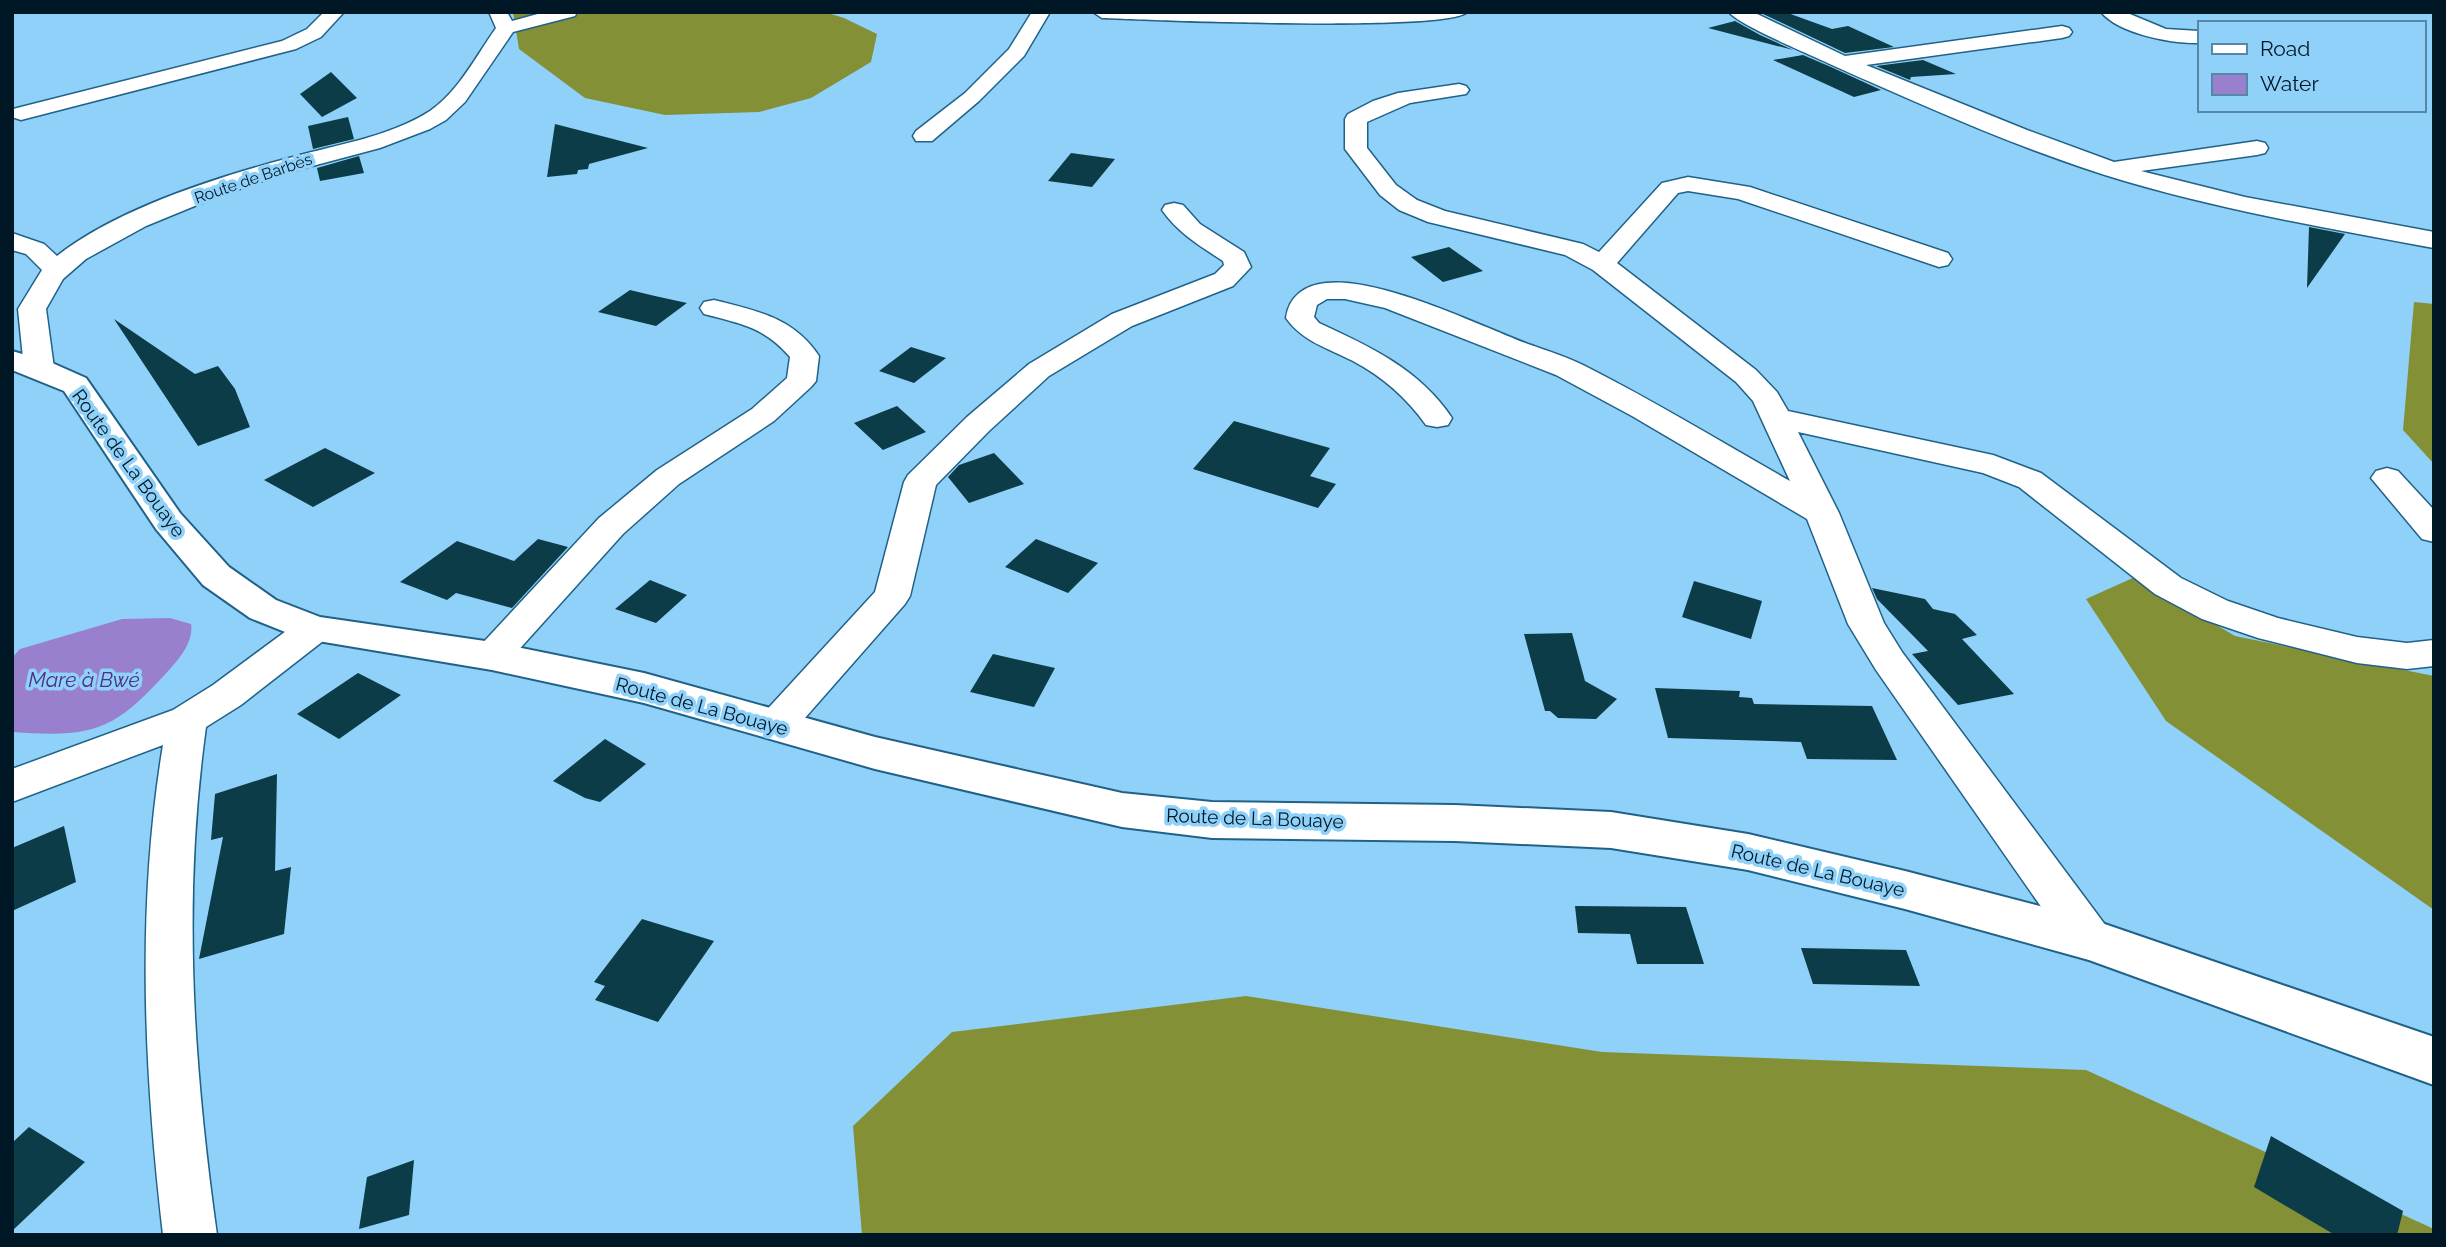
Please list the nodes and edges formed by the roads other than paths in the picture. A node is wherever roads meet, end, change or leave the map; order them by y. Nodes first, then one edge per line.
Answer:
1 (335, 12) edge
2 (568, 12) edge
3 (1041, 12) edge
4 (1102, 12) edge
5 (1458, 12) edge
6 (1738, 12) edge
7 (2109, 12) edge
8 (1189, 14) edge
9 (1222, 14) edge
10 (502, 20) edge
11 (2062, 32) dead end
12 (2198, 37) edge
13 (1842, 62) junction
14 (1459, 90) dead end
15 (21, 114) dead end
16 (924, 136) dead end
17 (2257, 148) dead end
18 (2110, 168) junction
19 (1174, 210) dead end
20 (2434, 240) edge
21 (12, 241) edge
22 (1939, 259) dead end
23 (1602, 264) junction
24 (56, 269) junction
25 (714, 309) dead end
26 (25, 364) edge
27 (1437, 418) dead end
28 (1776, 418) junction
29 (2387, 478) dead end
30 (1822, 513) junction
31 (2434, 531) edge
32 (314, 629) junction
33 (2434, 653) edge
34 (492, 656) junction
35 (187, 720) junction
36 (776, 725) junction
37 (12, 786) edge
38 (2090, 940) junction
39 (2434, 1061) edge
40 (190, 1235) edge

1 - 15 street
2 - 10 street
3 - 16 street
4 - 8 street
5 - 9 street
6 - 13 street
7 - 12 street
8 - 9 street
10 - 24 street, Route de Barbès
11 - 13 street
13 - 18 street
14 - 23 street
17 - 18 street
18 - 20 street
19 - 36 street
21 - 24 street
22 - 23 street
23 - 28 street
24 - 26 street, Route de Barbès
25 - 34 street
26 - 32 main road, Route de La Bouaye
27 - 30 street
28 - 30 street
28 - 33 street
29 - 31 street
30 - 38 street
32 - 34 main road, Route de La Bouaye
32 - 35 street
34 - 36 main road, Route de La Bouaye
35 - 37 street
35 - 40 street
36 - 38 main road, Route de La Bouaye
38 - 39 main road, Route de La Bouaye

